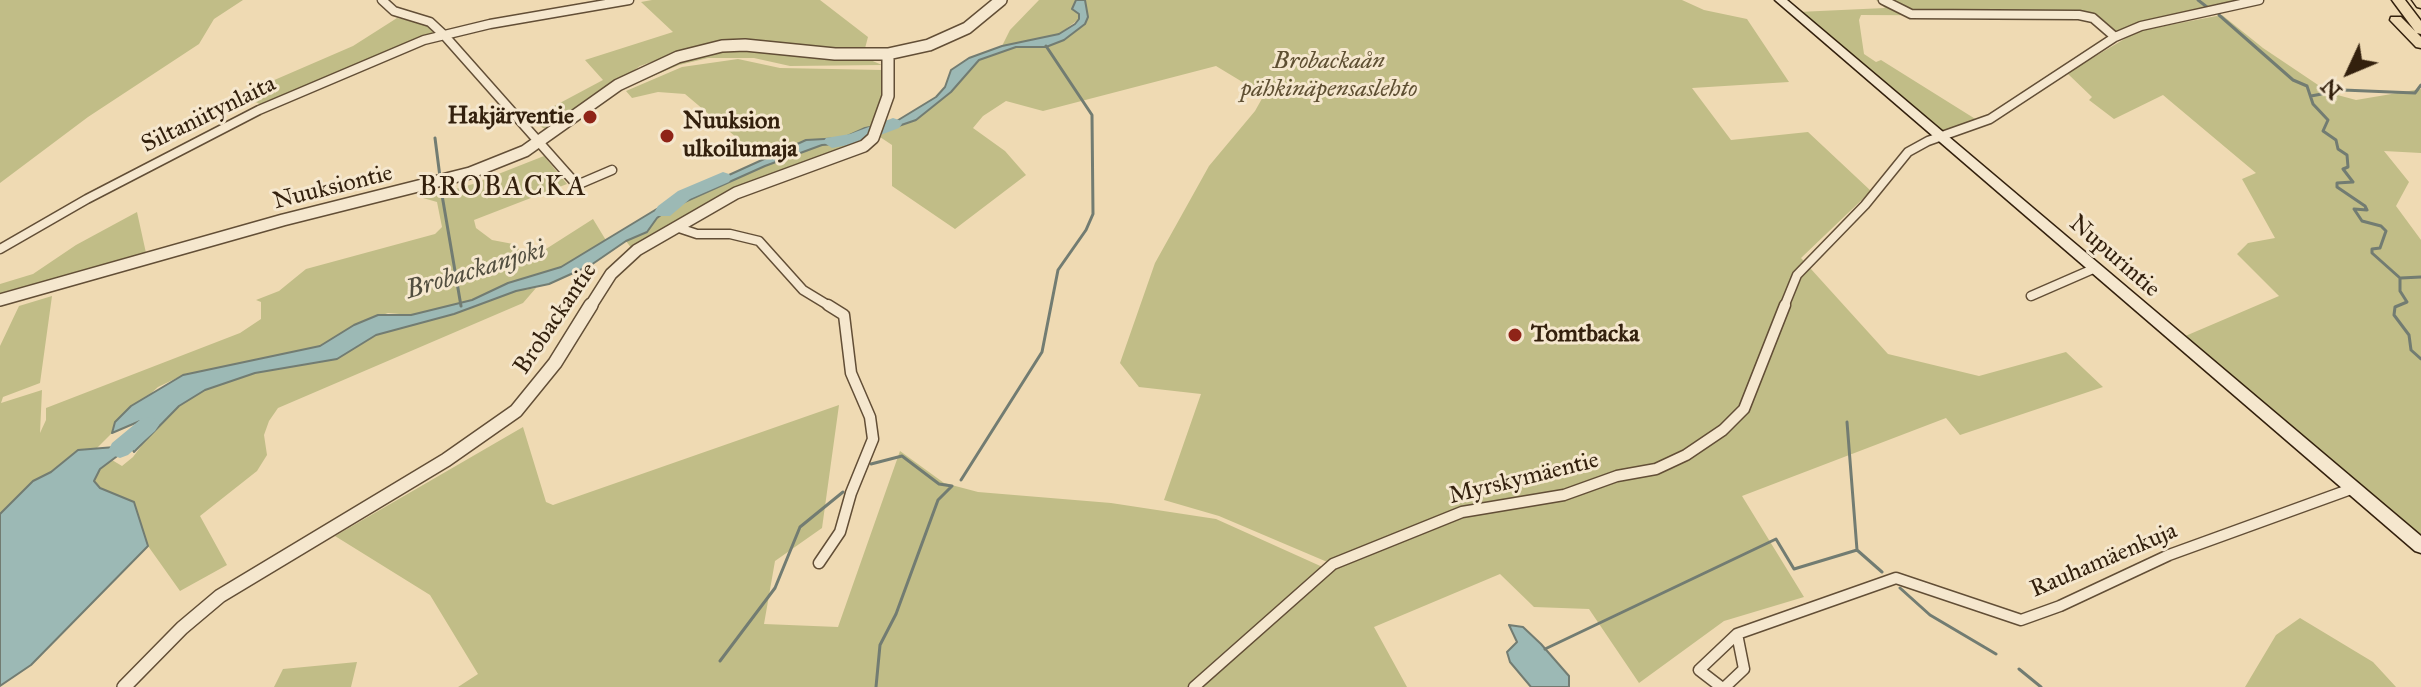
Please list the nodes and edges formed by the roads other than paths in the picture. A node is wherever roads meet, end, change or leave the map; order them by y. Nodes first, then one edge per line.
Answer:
1 (382, 0) edge
2 (629, 0) edge
3 (1001, 0) edge
4 (1780, 0) edge
5 (1883, 0) edge
6 (2259, 0) edge
7 (2398, 0) edge
8 (2396, 20) dead end
9 (2421, 30) edge
10 (444, 35) junction
11 (2115, 37) junction
12 (2421, 44) edge
13 (888, 54) junction
14 (1939, 138) junction
15 (541, 141) junction
16 (612, 170) dead end
17 (676, 227) junction
18 (0, 249) edge
19 (2093, 269) junction
20 (2031, 296) dead end
21 (0, 300) edge
22 (2351, 489) junction
23 (2421, 546) edge
24 (819, 563) dead end
25 (1737, 634) junction
26 (124, 687) edge
27 (1194, 687) edge
28 (1723, 687) edge

1 - 10 street
2 - 10 street, Siltaniitynlaita
3 - 13 street
4 - 14 main road, Nupurintie
5 - 11 street
6 - 11 street, Myrskymäentie
7 - 9 highway
8 - 12 highway
10 - 15 street
10 - 18 street, Siltaniitynlaita
11 - 14 street, Myrskymäentie
13 - 15 street, Nuuksiontie
13 - 17 street, Brobackantie
14 - 19 main road, Nupurintie
14 - 27 street, Myrskymäentie
15 - 16 street
15 - 21 street, Nuuksiontie
17 - 24 street
17 - 26 street, Brobackantie
19 - 20 street
19 - 22 main road, Nupurintie
22 - 23 main road, Nupurintie
22 - 25 street, Rauhamäenkuja
25 - 28 street, Rauhamäenkuja
25 - 28 street, Rauhamäenkuja

